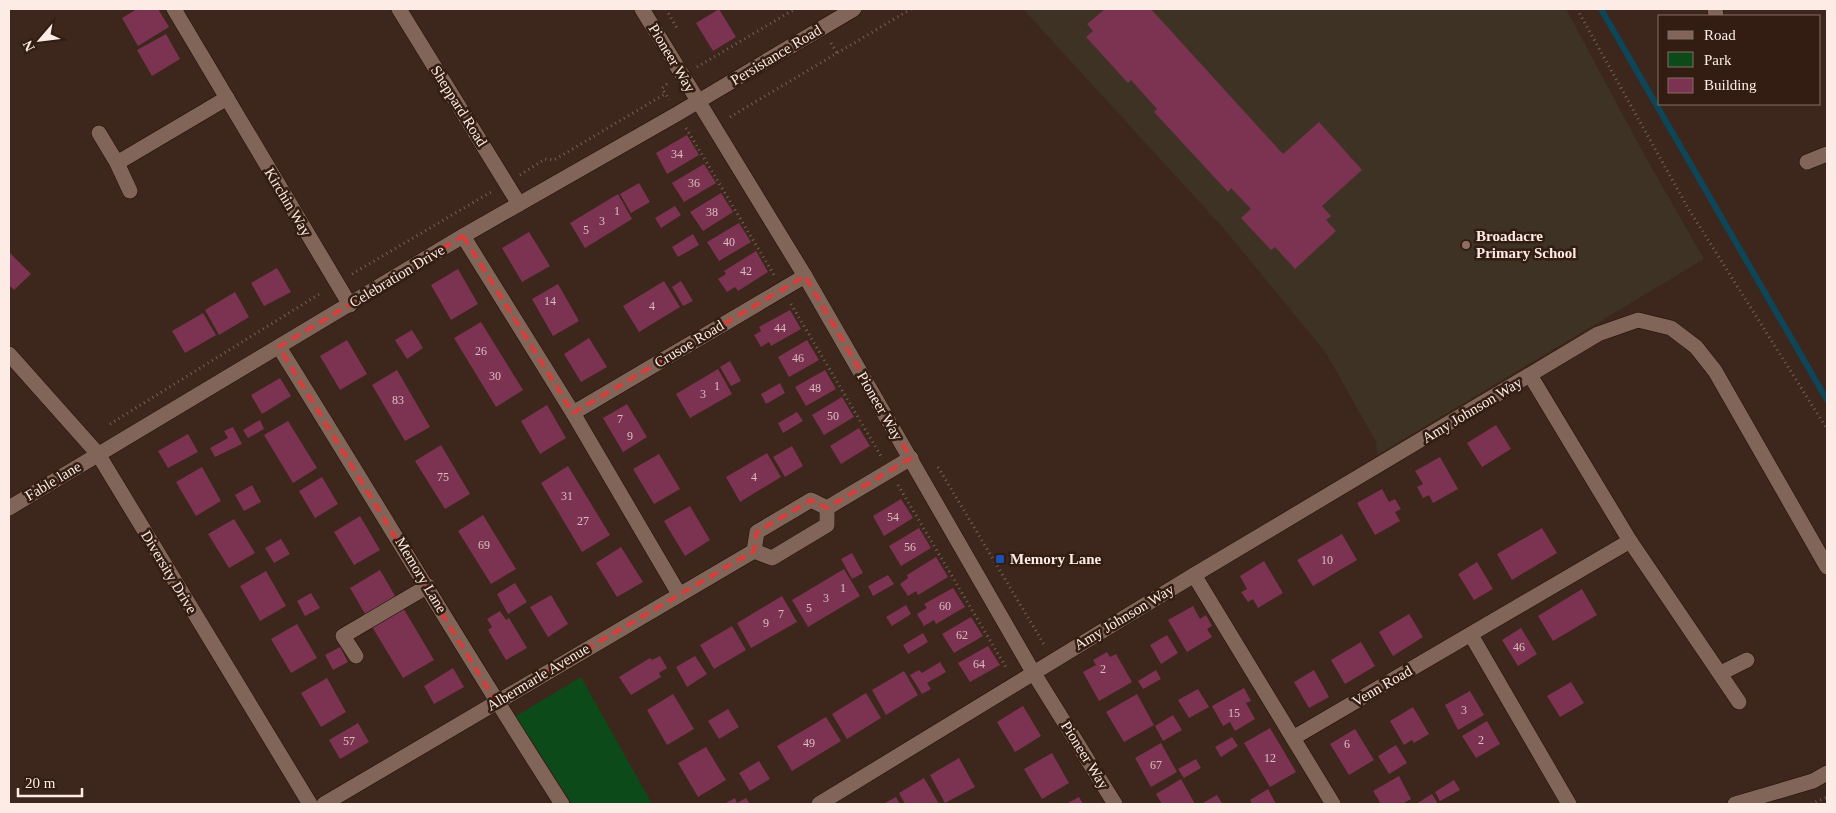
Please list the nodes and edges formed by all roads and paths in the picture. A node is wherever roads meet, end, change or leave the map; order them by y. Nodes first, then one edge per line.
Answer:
1 (174, 9) edge
2 (399, 9) edge
3 (642, 9) edge
4 (853, 9) edge
5 (911, 9) edge
6 (1577, 9) edge
7 (665, 94) dead end
8 (227, 98) junction
9 (698, 101) junction
10 (730, 117) dead end
11 (685, 125) dead end
12 (99, 133) dead end
13 (1827, 154) edge
14 (1807, 162) dead end
15 (116, 163) junction
16 (506, 183) junction
17 (130, 190) dead end
18 (519, 204) junction
19 (463, 236) junction
20 (805, 276) junction
21 (776, 280) dead end
22 (336, 284) junction
23 (786, 297) dead end
24 (350, 305) junction
25 (280, 346) junction
26 (9, 354) edge
27 (1530, 375) junction
28 (573, 413) junction
29 (110, 424) dead end
30 (1827, 429) edge
31 (98, 454) junction
32 (911, 458) junction
33 (883, 460) dead end
34 (893, 477) dead end
35 (9, 508) edge
36 (827, 508) junction
37 (1630, 541) junction
38 (754, 551) junction
39 (1827, 567) edge
40 (1194, 575) junction
41 (428, 586) junction
42 (679, 594) junction
43 (1471, 635) junction
44 (356, 656) dead end
45 (1747, 660) dead end
46 (1033, 672) junction
47 (1722, 673) junction
48 (1015, 683) junction
49 (496, 702) junction
50 (1739, 702) dead end
51 (1294, 738) junction
52 (1827, 773) edge
53 (1827, 797) edge
54 (310, 804) edge
55 (324, 804) edge
56 (562, 804) edge
57 (819, 804) edge
58 (1115, 804) edge
59 (1333, 804) edge
60 (1569, 804) edge
61 (1735, 804) edge
62 (1811, 804) edge

1 - 8 street, Kirchin Way
2 - 16 street, Sheppard Road
3 - 9 street, Pioneer Way
4 - 9 street, Persistance Road
5 - 10 path
6 - 30 path
7 - 16 path
8 - 15 street
8 - 22 street, Kirchin Way
9 - 18 street, Celebration Drive
9 - 20 street, Pioneer Way
11 - 21 path
12 - 15 street
13 - 14 street
15 - 17 street
16 - 18 street, Sheppard Road
16 - 22 path
18 - 19 street, Celebration Drive
19 - 24 street, Celebration Drive
19 - 28 street
20 - 28 street, Crusoe Road
20 - 32 street, Pioneer Way
22 - 24 street, Kirchin Way
22 - 29 path
23 - 33 path
24 - 25 street, Celebration Drive
25 - 31 street, Celebration Drive
25 - 41 street, Memory Lane
26 - 31 street, Diversity Drive
27 - 37 street
27 - 39 street, Amy Johnson Way
27 - 40 street, Amy Johnson Way
28 - 42 street
31 - 35 street, Fable lane
31 - 54 street, Diversity Drive
32 - 36 street
32 - 46 street, Pioneer Way
34 - 48 path
36 - 38 street
36 - 38 street
37 - 43 street, Venn Road
37 - 47 street
38 - 42 street, Albermarle Avenue
40 - 46 street, Amy Johnson Way
40 - 51 street
41 - 44 street
41 - 49 street, Memory Lane
42 - 49 street, Albermarle Avenue
43 - 51 street, Venn Road
43 - 60 street
45 - 47 street
46 - 48 street
46 - 58 street, Pioneer Way
47 - 50 street
48 - 57 street
49 - 55 street, Albermarle Avenue
49 - 56 street, Memory Lane
51 - 59 street
52 - 61 street
53 - 62 path

